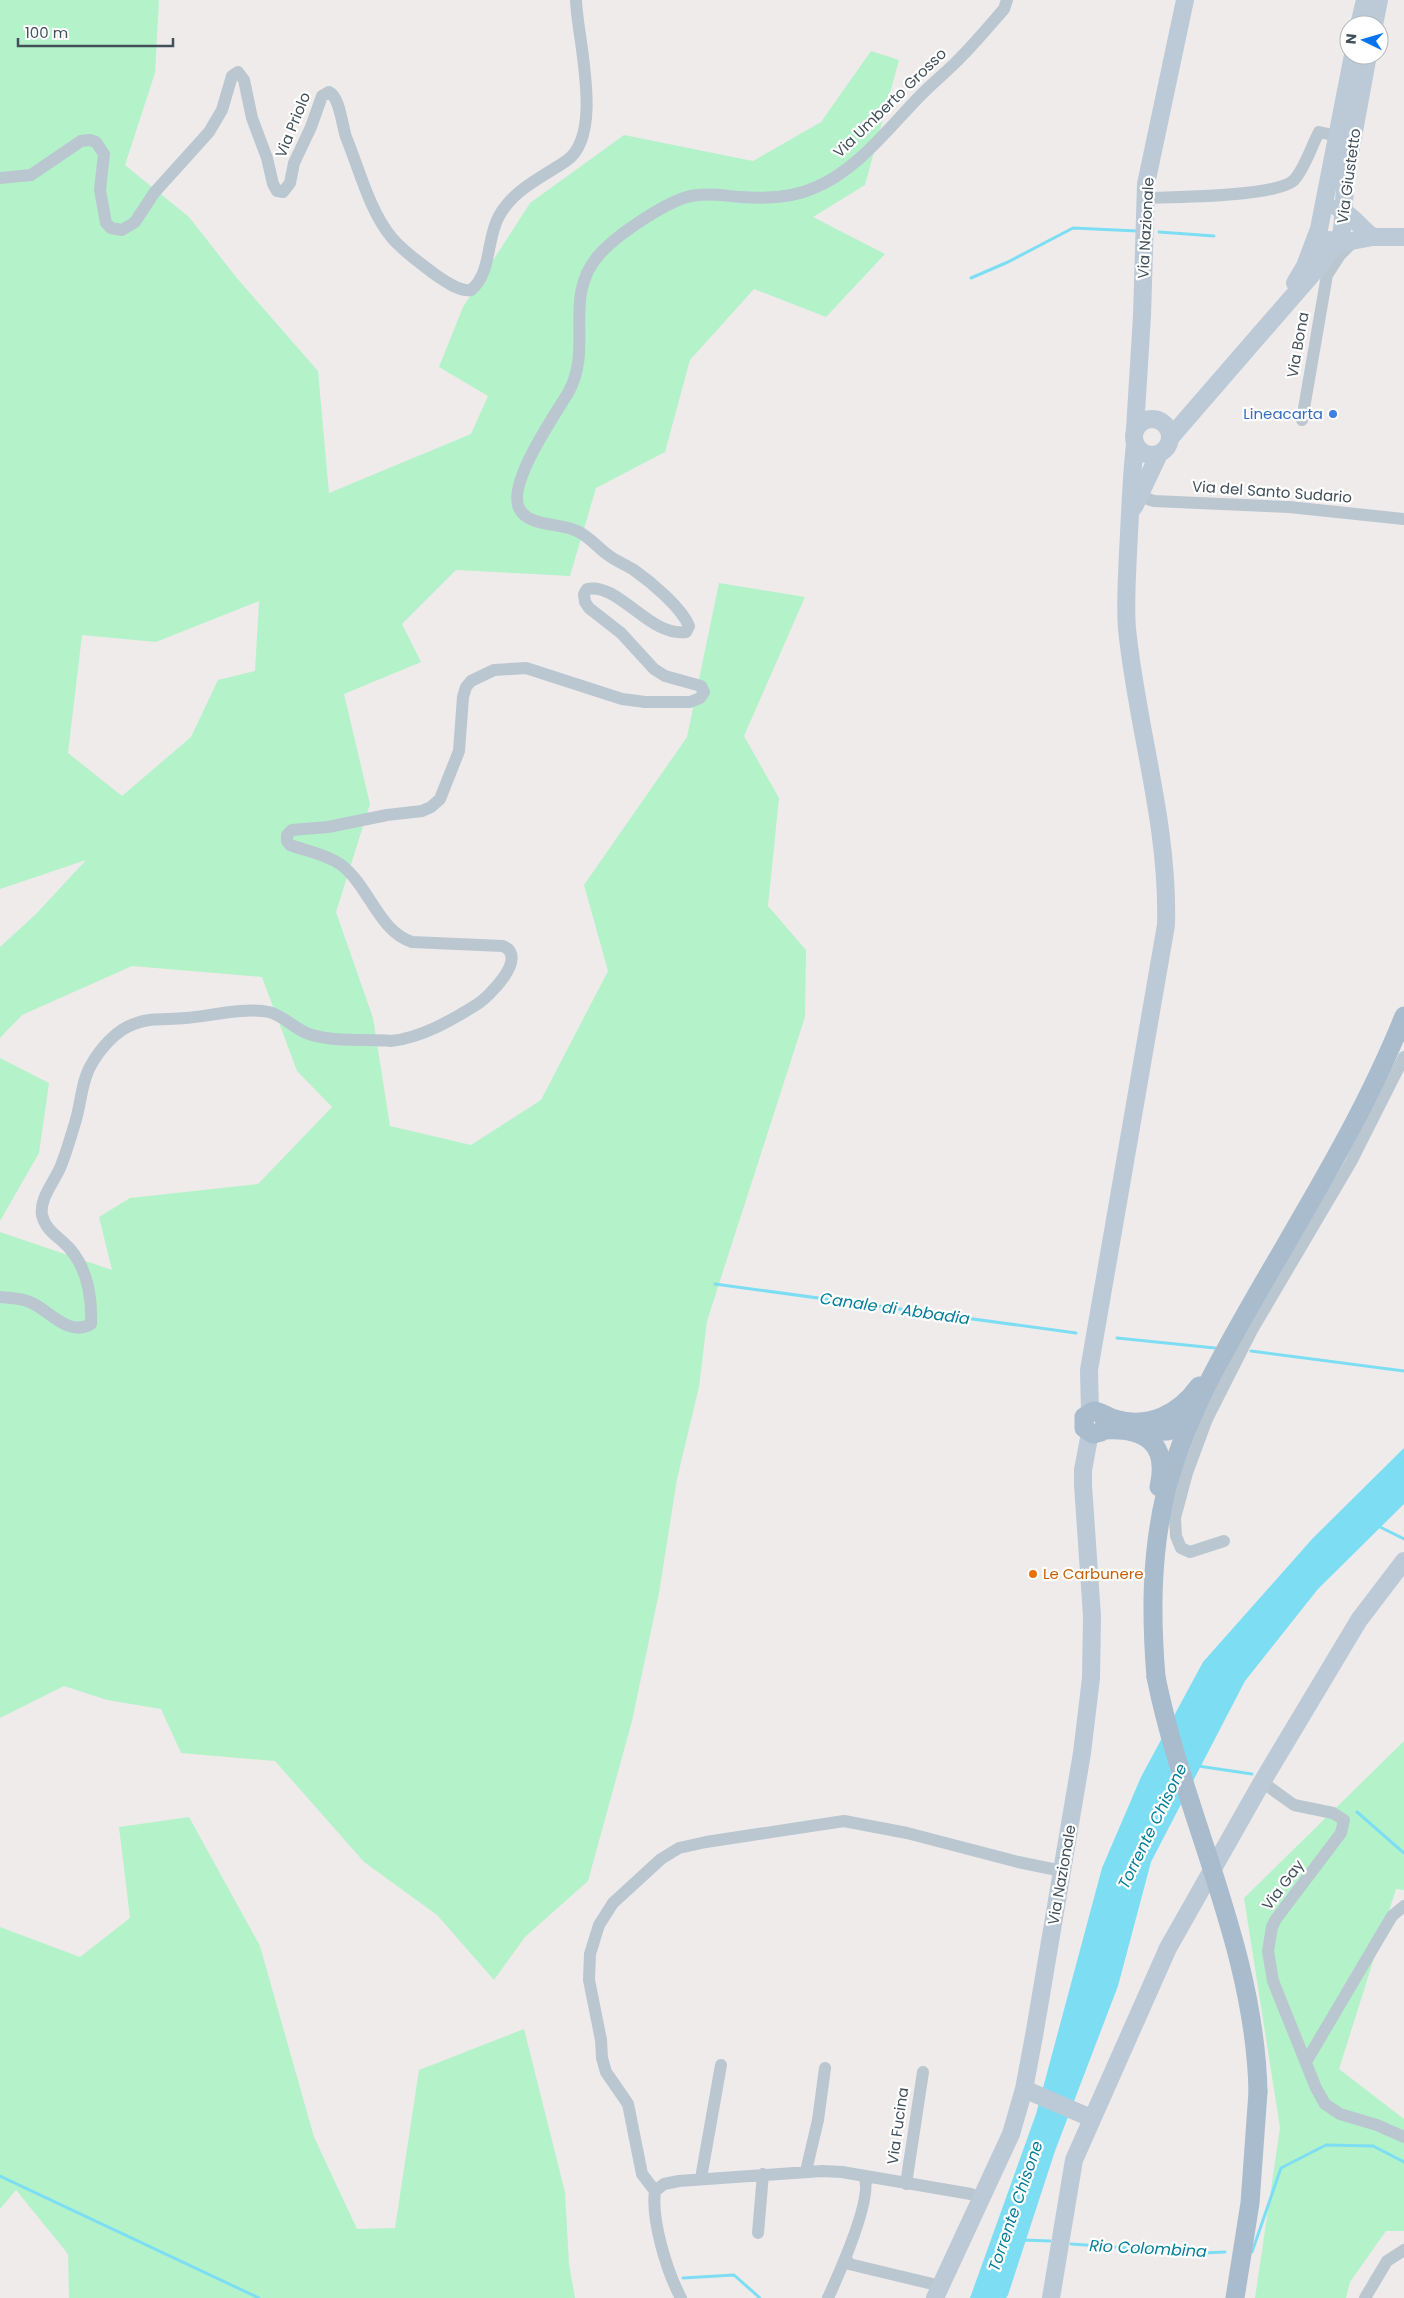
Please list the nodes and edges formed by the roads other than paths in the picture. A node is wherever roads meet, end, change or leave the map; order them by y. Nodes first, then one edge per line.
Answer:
1 (576, 0) edge
2 (1006, 0) edge
3 (1185, 0) edge
4 (1365, 0) edge
5 (1379, 0) edge
6 (1361, 15) edge
7 (1376, 15) edge
8 (1351, 65) edge
9 (1366, 65) edge
10 (1338, 136) junction
11 (0, 178) edge
12 (1146, 198) junction
13 (1324, 202) junction
14 (1343, 210) junction
15 (1319, 228) junction
16 (1373, 237) junction
17 (1404, 237) edge
18 (1356, 240) junction
19 (1330, 251) junction
20 (1328, 275) junction
21 (1281, 307) junction
22 (1137, 394) junction
23 (1197, 405) junction
24 (1157, 419) junction
25 (1302, 420) dead end
26 (1135, 437) junction
27 (1170, 438) junction
28 (1159, 454) junction
29 (1139, 496) junction
30 (1130, 516) junction
31 (1404, 519) edge
32 (1404, 1016) edge
33 (1404, 1057) edge
34 (0, 1297) edge
35 (1221, 1357) junction
36 (1097, 1422) junction
37 (1188, 1425) junction
38 (1136, 1432) junction
39 (1224, 1541) dead end
40 (1404, 1561) edge
41 (1153, 1643) junction
42 (1262, 1782) junction
43 (1062, 1871) junction
44 (1404, 1906) edge
45 (1306, 2062) junction
46 (721, 2064) dead end
47 (825, 2068) dead end
48 (923, 2072) dead end
49 (1024, 2089) junction
50 (1091, 2118) junction
51 (1404, 2137) edge
52 (806, 2171) junction
53 (763, 2174) junction
54 (864, 2176) junction
55 (701, 2178) junction
56 (906, 2184) junction
57 (655, 2191) junction
58 (981, 2198) junction
59 (758, 2233) dead end
60 (1404, 2250) edge
61 (846, 2258) junction
62 (938, 2292) edge
63 (682, 2298) edge
64 (828, 2298) edge
65 (1051, 2298) edge
66 (1235, 2298) edge
67 (1365, 2298) edge

1 - 11 street, Via Priolo
2 - 34 street, Via Umberto Grosso
3 - 12 main road, Via Nazionale
4 - 6 main road
5 - 7 main road
8 - 10 main road, Via Giustetto
9 - 14 main road, Via Giustetto
10 - 12 street
10 - 13 main road, Via Giustetto
12 - 22 main road, Via Nazionale
13 - 14 main road
13 - 15 main road, Via Giustetto
14 - 16 main road
14 - 19 main road, Via Giustetto
15 - 19 main road
15 - 21 main road, Via Giustetto
16 - 17 main road
16 - 18 main road
18 - 19 main road
18 - 20 street
19 - 20 street
19 - 21 main road, Via Giustetto
20 - 25 street, Via Bona
21 - 23 main road, Via Giustetto
22 - 24 main road
22 - 26 main road, Via Nazionale
23 - 24 main road, Via Giustetto
23 - 27 main road, Via Giustetto
24 - 26 main road
24 - 27 main road
26 - 28 main road
26 - 30 main road, Via Nazionale
27 - 28 main road
28 - 29 main road
29 - 30 main road
29 - 31 street, Via del Santo Sudario
30 - 36 main road, Via Nazionale
32 - 35 main road
33 - 39 street
35 - 36 main road
35 - 37 main road
36 - 38 main road
36 - 43 main road, Via Nazionale
37 - 38 main road
37 - 41 main road
38 - 41 main road
40 - 42 main road
41 - 66 main road, bridge
42 - 45 street, Via Gay
42 - 50 main road
43 - 49 main road, Via Nazionale
43 - 57 street
44 - 45 street
45 - 51 street, Via Gay
46 - 55 street
47 - 52 street
48 - 56 street, Via Fucina
49 - 50 main road
49 - 58 main road, Via Nazionale
50 - 65 main road
52 - 53 street, Via Fucina
52 - 54 street, Via Fucina
53 - 55 street, Via Fucina
53 - 59 street
54 - 56 street, Via Fucina
54 - 61 street
55 - 57 street, Via Fucina
56 - 58 street, Via Fucina
57 - 63 street
58 - 62 main road, Via Nazionale
60 - 67 street
61 - 62 street
61 - 64 street

